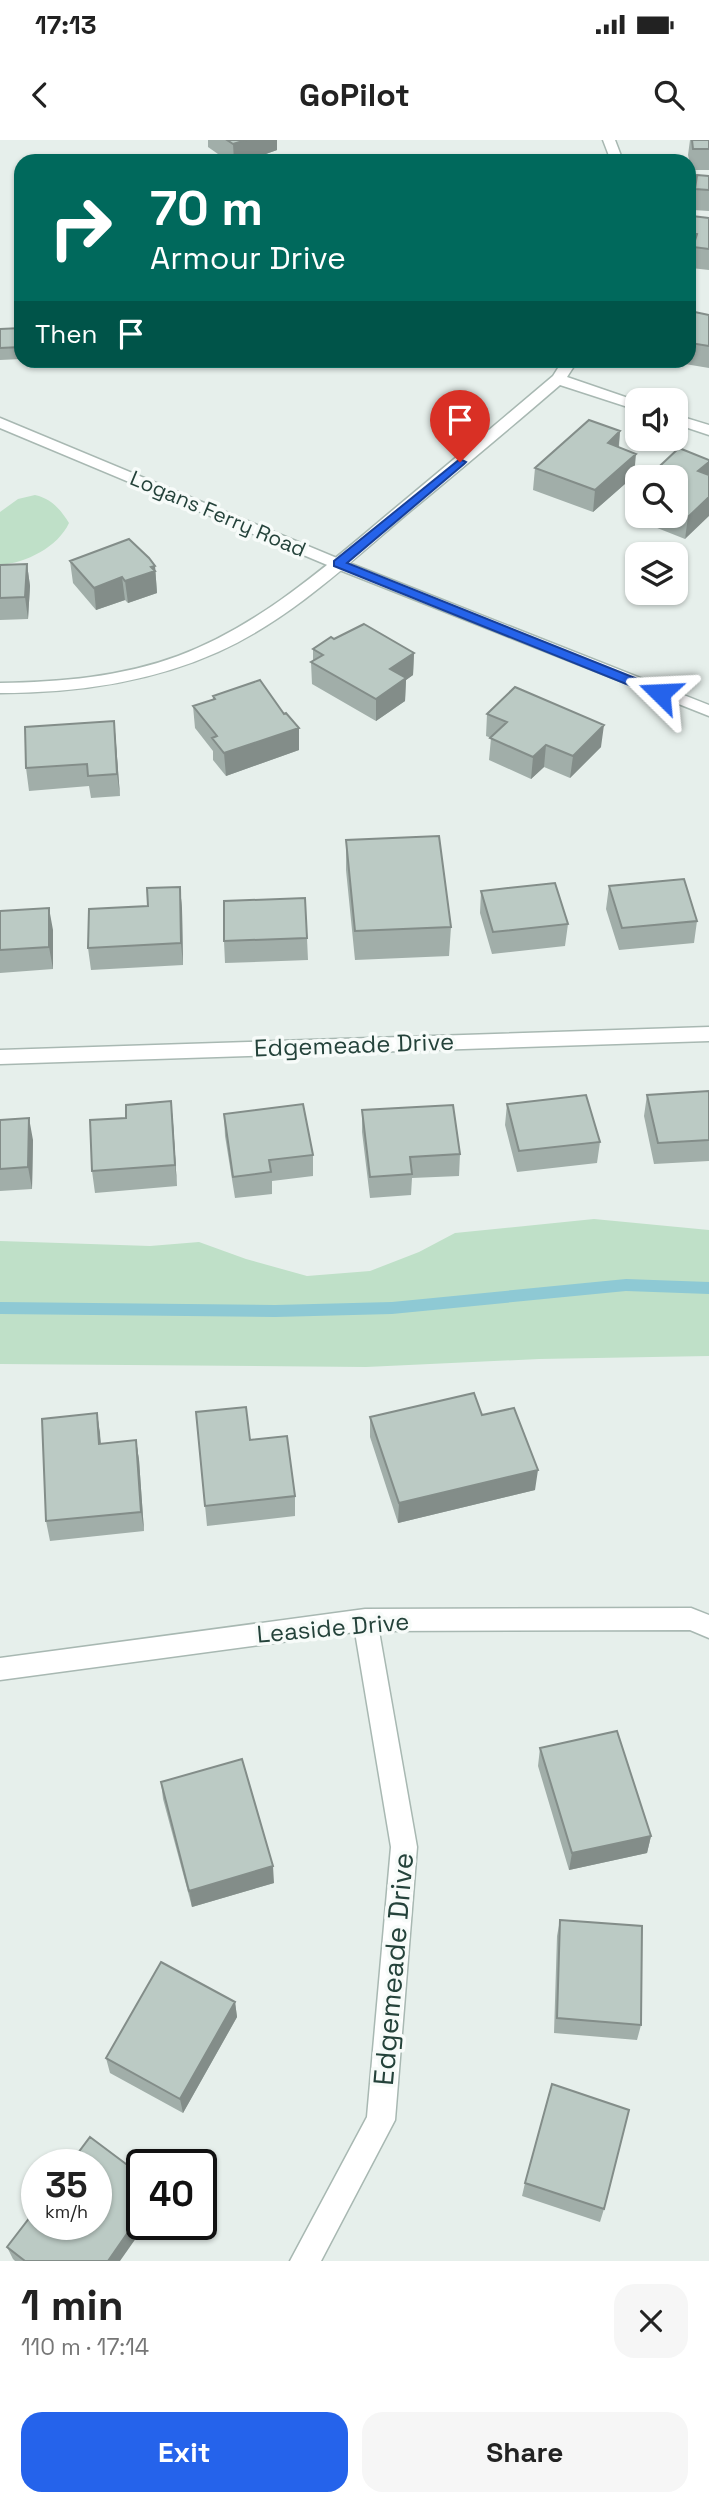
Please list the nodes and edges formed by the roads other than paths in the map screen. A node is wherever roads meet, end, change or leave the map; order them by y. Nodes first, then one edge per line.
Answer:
1 (566, 368) edge
2 (558, 379) junction
3 (625, 402) edge
4 (0, 423) edge
5 (688, 423) edge
6 (709, 430) edge
7 (338, 564) junction
8 (0, 688) edge
9 (709, 711) edge
10 (709, 1034) edge
11 (0, 1057) edge
12 (365, 1620) junction
13 (709, 1627) edge
14 (0, 1669) edge
15 (305, 2261) edge

1 - 2 street
2 - 3 street
2 - 7 street
4 - 7 street, Logans Ferry Road
5 - 6 street
7 - 8 street
7 - 9 street, Logans Ferry Road
10 - 11 street, Edgemeade Drive
12 - 13 street, Leaside Drive
12 - 14 street, Leaside Drive
12 - 15 street, Edgemeade Drive

